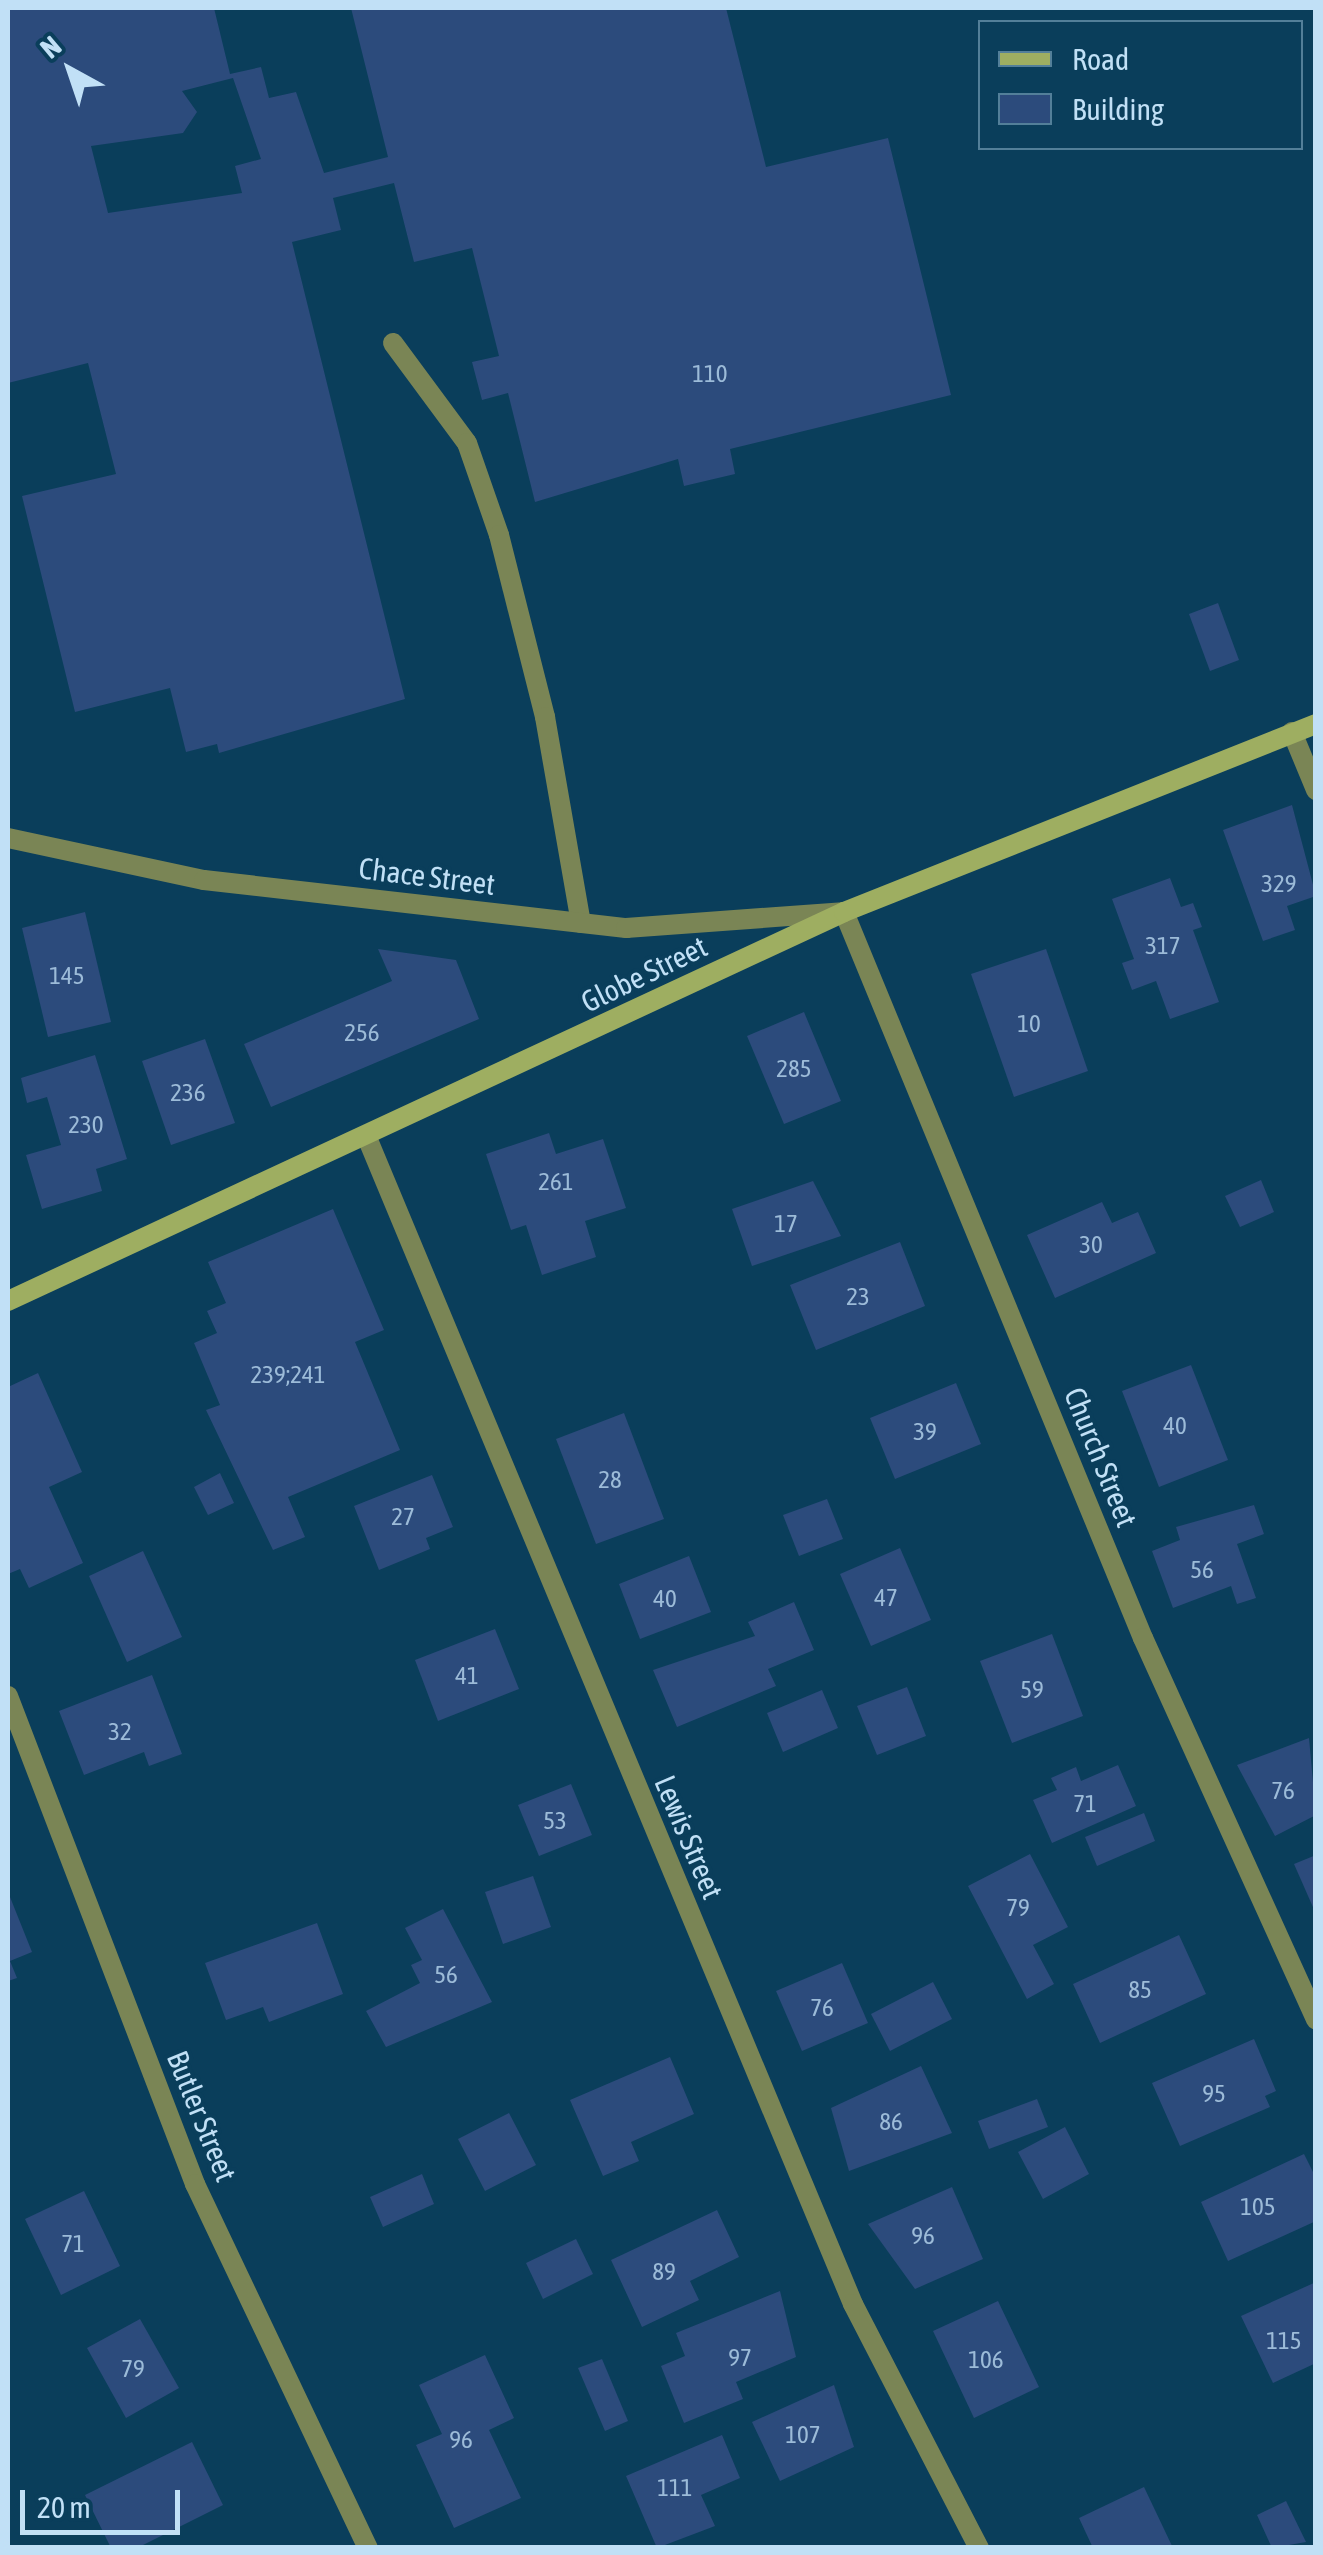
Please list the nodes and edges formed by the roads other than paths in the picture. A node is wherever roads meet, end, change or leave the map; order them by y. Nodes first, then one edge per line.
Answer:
1 (393, 344) dead end
2 (1316, 724) edge
3 (1292, 732) junction
4 (1316, 790) edge
5 (8, 838) edge
6 (844, 912) junction
7 (581, 923) junction
8 (368, 1140) junction
9 (8, 1302) edge
10 (8, 1696) edge
11 (1316, 2020) edge
12 (368, 2548) edge
13 (978, 2548) edge

1 - 7 street
2 - 3 main road, Globe Street
3 - 4 street
3 - 6 main road, Globe Street
5 - 7 street, Chace Street
6 - 7 street, Chace Street
6 - 8 main road, Globe Street
6 - 11 street, Church Street
8 - 9 main road, Globe Street
8 - 13 street, Lewis Street
10 - 12 street, Butler Street

